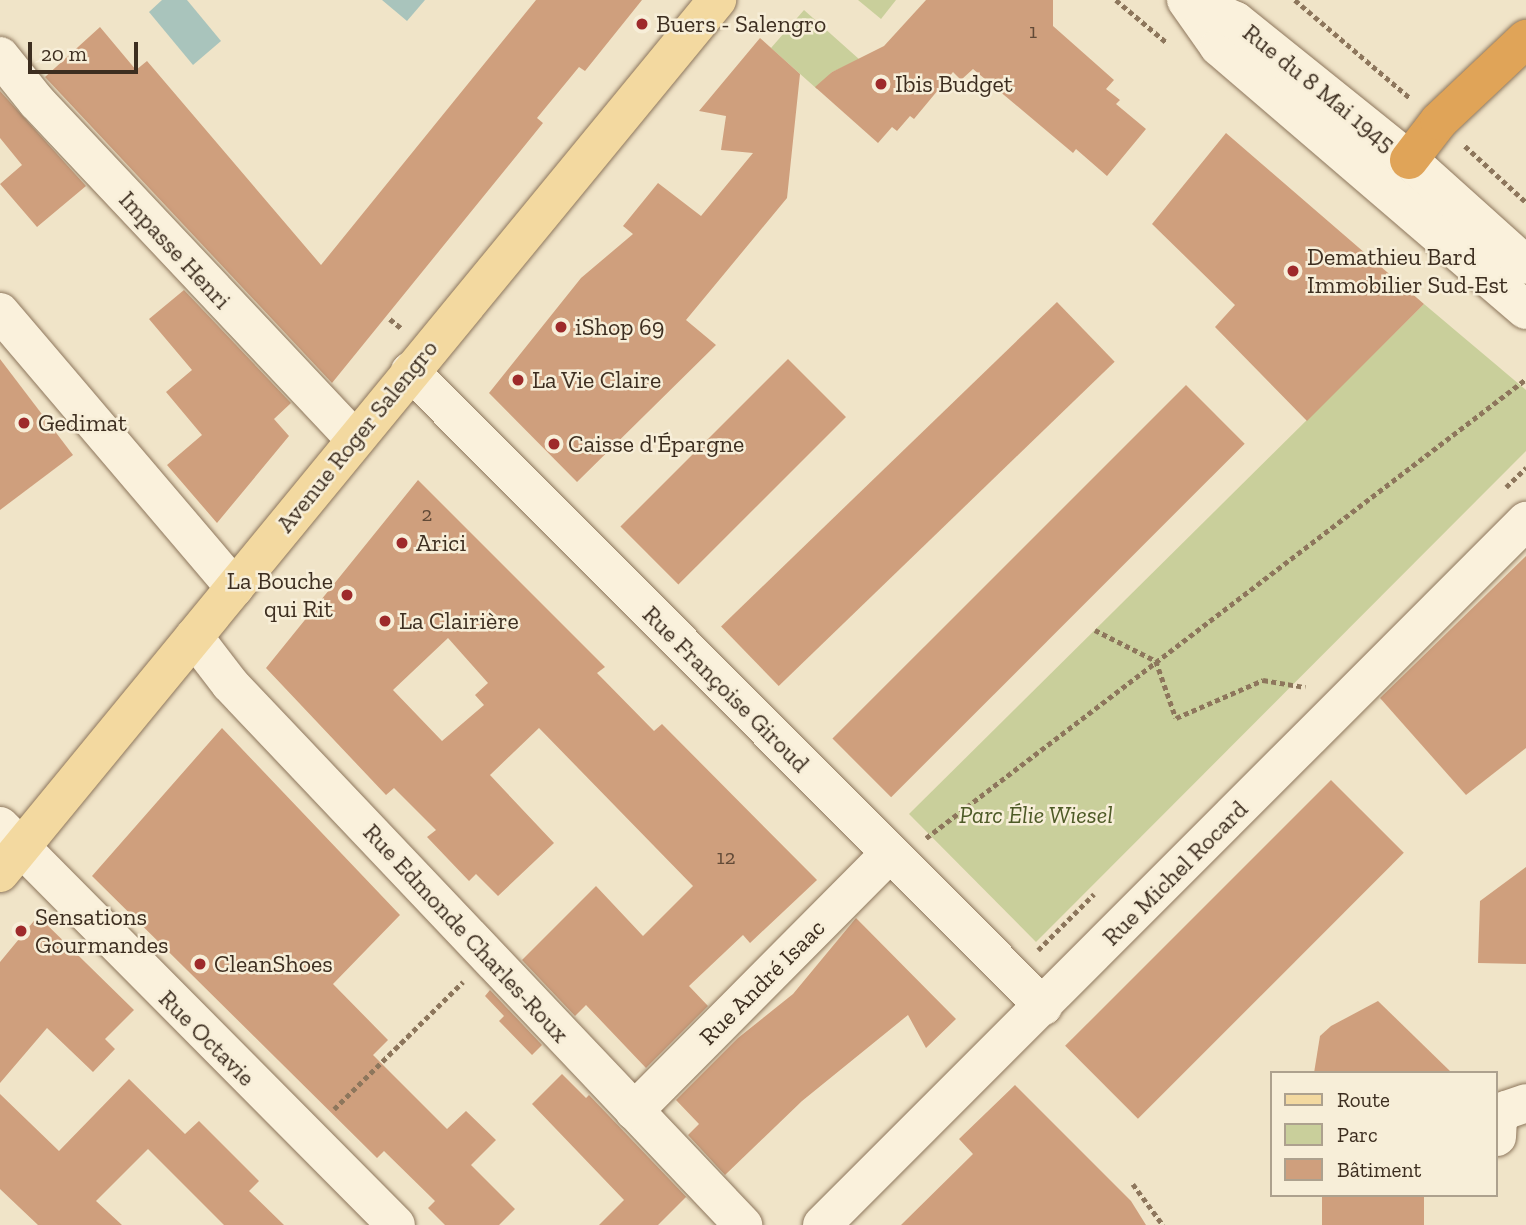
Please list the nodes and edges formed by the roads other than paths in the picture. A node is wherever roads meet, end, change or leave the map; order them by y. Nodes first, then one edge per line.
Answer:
1 (717, 0) edge
2 (1187, 0) edge
3 (1526, 39) edge
4 (0, 55) edge
5 (1409, 160) junction
6 (1374, 180) junction
7 (1526, 265) edge
8 (1526, 310) edge
9 (0, 312) edge
10 (410, 371) junction
11 (355, 439) junction
12 (1526, 521) edge
13 (234, 588) junction
14 (194, 637) junction
15 (6, 850) edge
16 (902, 850) junction
17 (1043, 1006) junction
18 (1526, 1103) edge
19 (634, 1111) junction
20 (1498, 1119) edge
21 (396, 1225) edge
22 (743, 1225) edge
23 (822, 1225) edge

1 - 10 main road, Avenue Roger Salengro
2 - 5 street, Rue du 8 Mai 1945
2 - 6 street, Rue du 8 Mai 1945
3 - 5 highway
4 - 11 street, Impasse Henri
5 - 6 street, Rue du 8 Mai 1945
5 - 7 street, Rue du 8 Mai 1945
6 - 8 street, Rue du 8 Mai 1945
9 - 13 street
10 - 11 main road, Avenue Roger Salengro
10 - 16 street, Rue Françoise Giroud
11 - 13 main road, Avenue Roger Salengro
12 - 17 street, Rue Michel Rocard
13 - 14 main road, Avenue Roger Salengro
14 - 15 main road, Avenue Roger Salengro
14 - 19 street, Rue Edmonde Charles-Roux
15 - 21 street, Rue Octavie
16 - 17 street, Rue Françoise Giroud
16 - 19 street, Rue André Isaac
17 - 23 street, Rue Michel Rocard
18 - 20 street
19 - 22 street, Rue Edmonde Charles-Roux

